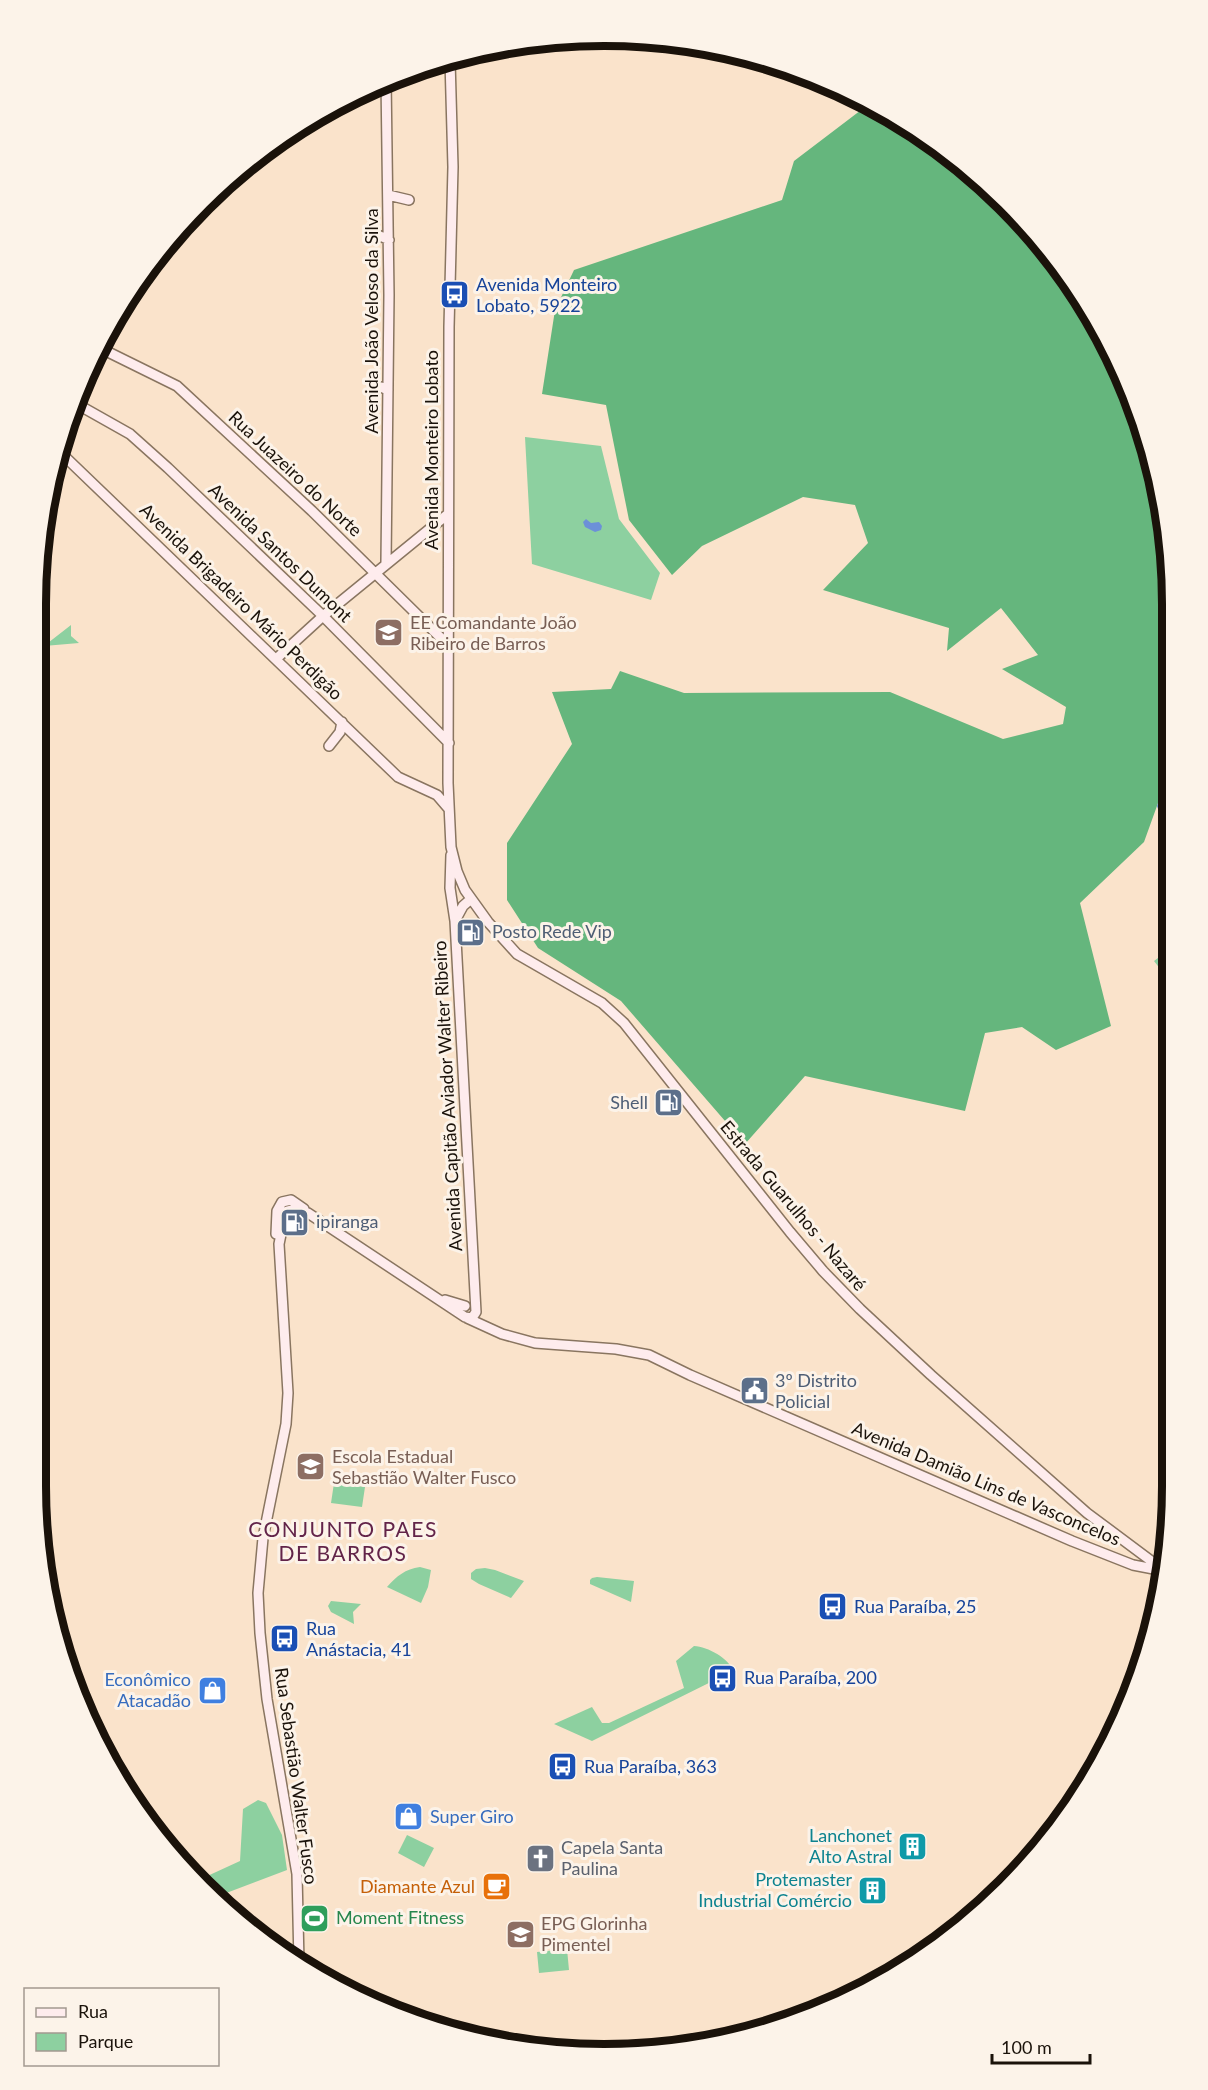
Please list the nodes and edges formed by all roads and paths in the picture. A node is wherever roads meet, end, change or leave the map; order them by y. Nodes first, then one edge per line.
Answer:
1 (450, 68) edge
2 (386, 91) edge
3 (388, 195) junction
4 (409, 200) dead end
5 (369, 231) dead end
6 (389, 240) junction
7 (107, 351) edge
8 (373, 387) dead end
9 (388, 390) junction
10 (83, 407) edge
11 (66, 458) edge
12 (448, 514) junction
13 (387, 538) junction
14 (403, 550) junction
15 (386, 563) junction
16 (375, 573) junction
17 (323, 616) junction
18 (449, 646) junction
19 (276, 659) junction
20 (342, 722) junction
21 (449, 743) junction
22 (329, 746) dead end
23 (448, 783) junction
24 (432, 792) junction
25 (449, 809) junction
26 (452, 843) junction
27 (471, 899) junction
28 (455, 921) junction
29 (283, 1208) joint
30 (435, 1297) junction
31 (471, 1307) junction
32 (466, 1317) junction
33 (493, 1331) junction
34 (1156, 1565) edge
35 (1155, 1569) edge
36 (299, 1953) edge

1 - 12 street, Avenida Monteiro Lobato
2 - 3 street, Avenida João Veloso da Silva
3 - 4 street
3 - 6 street, Avenida João Veloso da Silva
5 - 6 street
6 - 9 street, Avenida João Veloso da Silva
7 - 16 street, Rua Juazeiro do Norte
8 - 9 street
9 - 13 street, Avenida João Veloso da Silva
10 - 17 street, Avenida Santos Dumont
11 - 19 street, Avenida Brigadeiro Mário Perdigão
12 - 14 street
12 - 18 street, Avenida Monteiro Lobato
13 - 14 street
13 - 15 street, Avenida João Veloso da Silva
14 - 15 street
15 - 16 street
16 - 17 street
16 - 18 street, Rua Juazeiro do Norte
17 - 19 street
17 - 21 street, Avenida Santos Dumont
18 - 21 street, Avenida Monteiro Lobato
19 - 20 street, Avenida Brigadeiro Mário Perdigão
20 - 22 street
20 - 24 street, Avenida Brigadeiro Mário Perdigão
21 - 23 street, Avenida Monteiro Lobato
23 - 24 street
23 - 25 street, Avenida Monteiro Lobato
24 - 25 street
25 - 26 street, Avenida Monteiro Lobato
26 - 27 street, Avenida Monteiro Lobato
26 - 28 street, Avenida Capitão Aviador Walter Ribeiro
27 - 28 street
27 - 34 street, Estrada Guarulhos - Nazaré
28 - 31 street, Avenida Capitão Aviador Walter Ribeiro
29 - 30 street, Avenida Damião Lins de Vasconcelos
29 - 36 street, Rua Sebastião Walter Fusco
30 - 31 street, Avenida Damião Lins de Vasconcelos
30 - 32 street, Avenida Damião Lins de Vasconcelos
31 - 32 street
31 - 33 street
32 - 33 street, Avenida Damião Lins de Vasconcelos
33 - 35 street, Avenida Damião Lins de Vasconcelos

